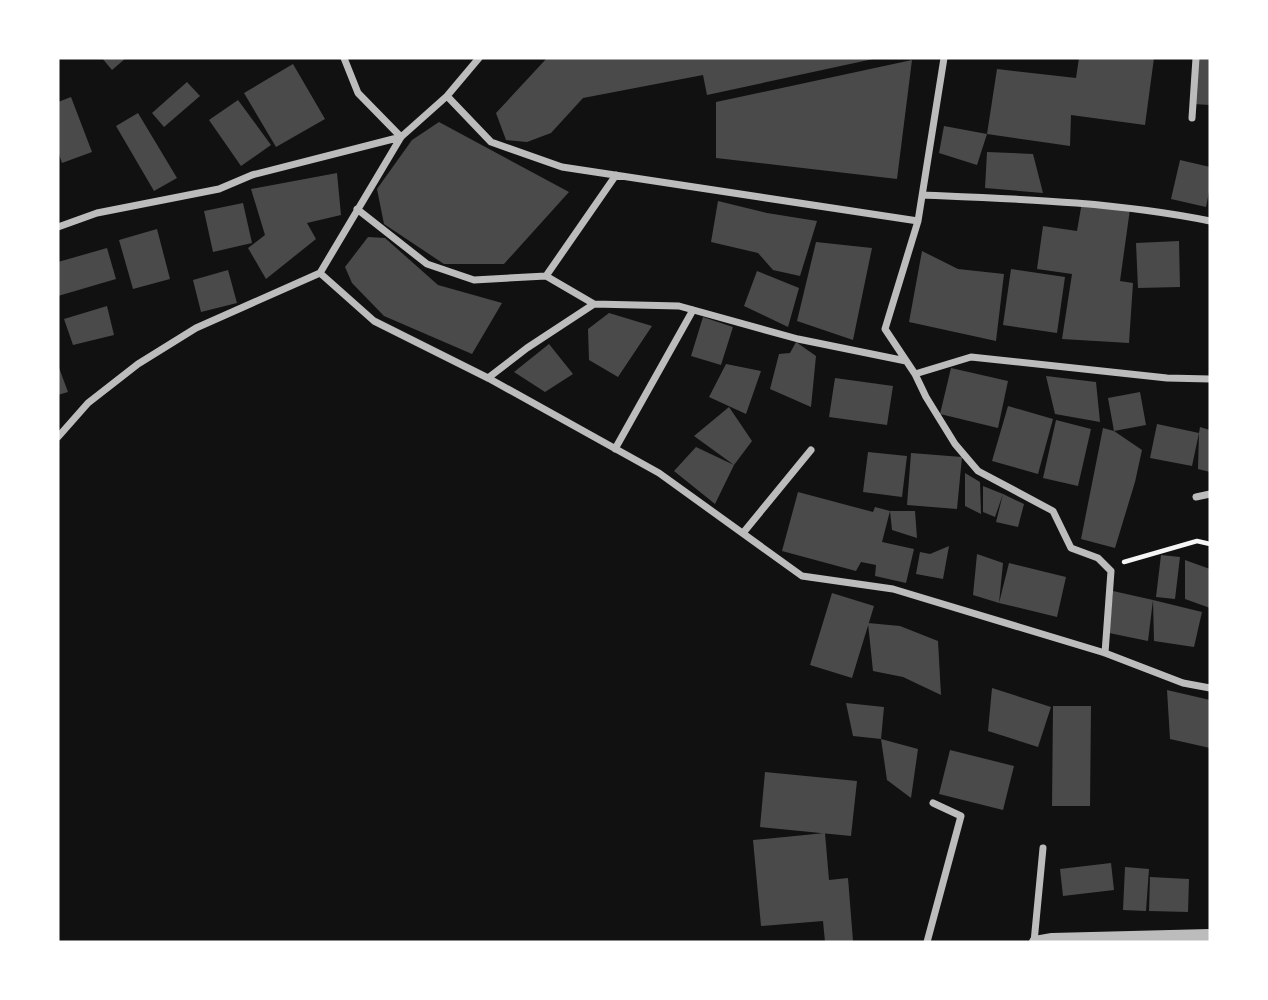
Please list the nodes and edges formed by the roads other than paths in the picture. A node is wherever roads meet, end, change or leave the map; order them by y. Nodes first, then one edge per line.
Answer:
1 (344, 58) edge
2 (479, 58) edge
3 (944, 58) edge
4 (1196, 58) edge
5 (447, 96) junction
6 (1192, 118) dead end
7 (401, 137) junction
8 (616, 175) junction
9 (924, 195) junction
10 (357, 209) junction
11 (918, 221) junction
12 (1210, 221) edge
13 (58, 227) edge
14 (320, 273) junction
15 (546, 276) junction
16 (594, 304) junction
17 (693, 310) junction
18 (906, 361) junction
19 (915, 374) junction
20 (488, 378) junction
21 (1210, 379) edge
22 (58, 438) edge
23 (615, 449) junction
24 (811, 450) dead end
25 (1210, 494) edge
26 (1196, 497) dead end
27 (743, 533) junction
28 (1105, 653) junction
29 (1210, 688) edge
30 (933, 803) dead end
31 (1043, 848) dead end
32 (1210, 935) edge
33 (1052, 941) edge
34 (927, 942) edge
35 (1035, 942) edge

1 - 7 street
2 - 5 street
3 - 9 street
4 - 6 street
5 - 7 street
5 - 8 street
7 - 10 street
7 - 13 street
8 - 11 street
8 - 15 street
9 - 11 street
9 - 12 street
10 - 14 street
10 - 15 street
11 - 18 street
14 - 20 street
14 - 22 street
15 - 16 street
16 - 17 street
16 - 20 street
17 - 18 street
17 - 23 street
18 - 19 street
19 - 21 street
19 - 28 street
20 - 23 street
23 - 27 street
24 - 27 street
25 - 26 street
27 - 28 street
28 - 29 street
30 - 34 street
31 - 35 street
32 - 33 street
33 - 35 street

